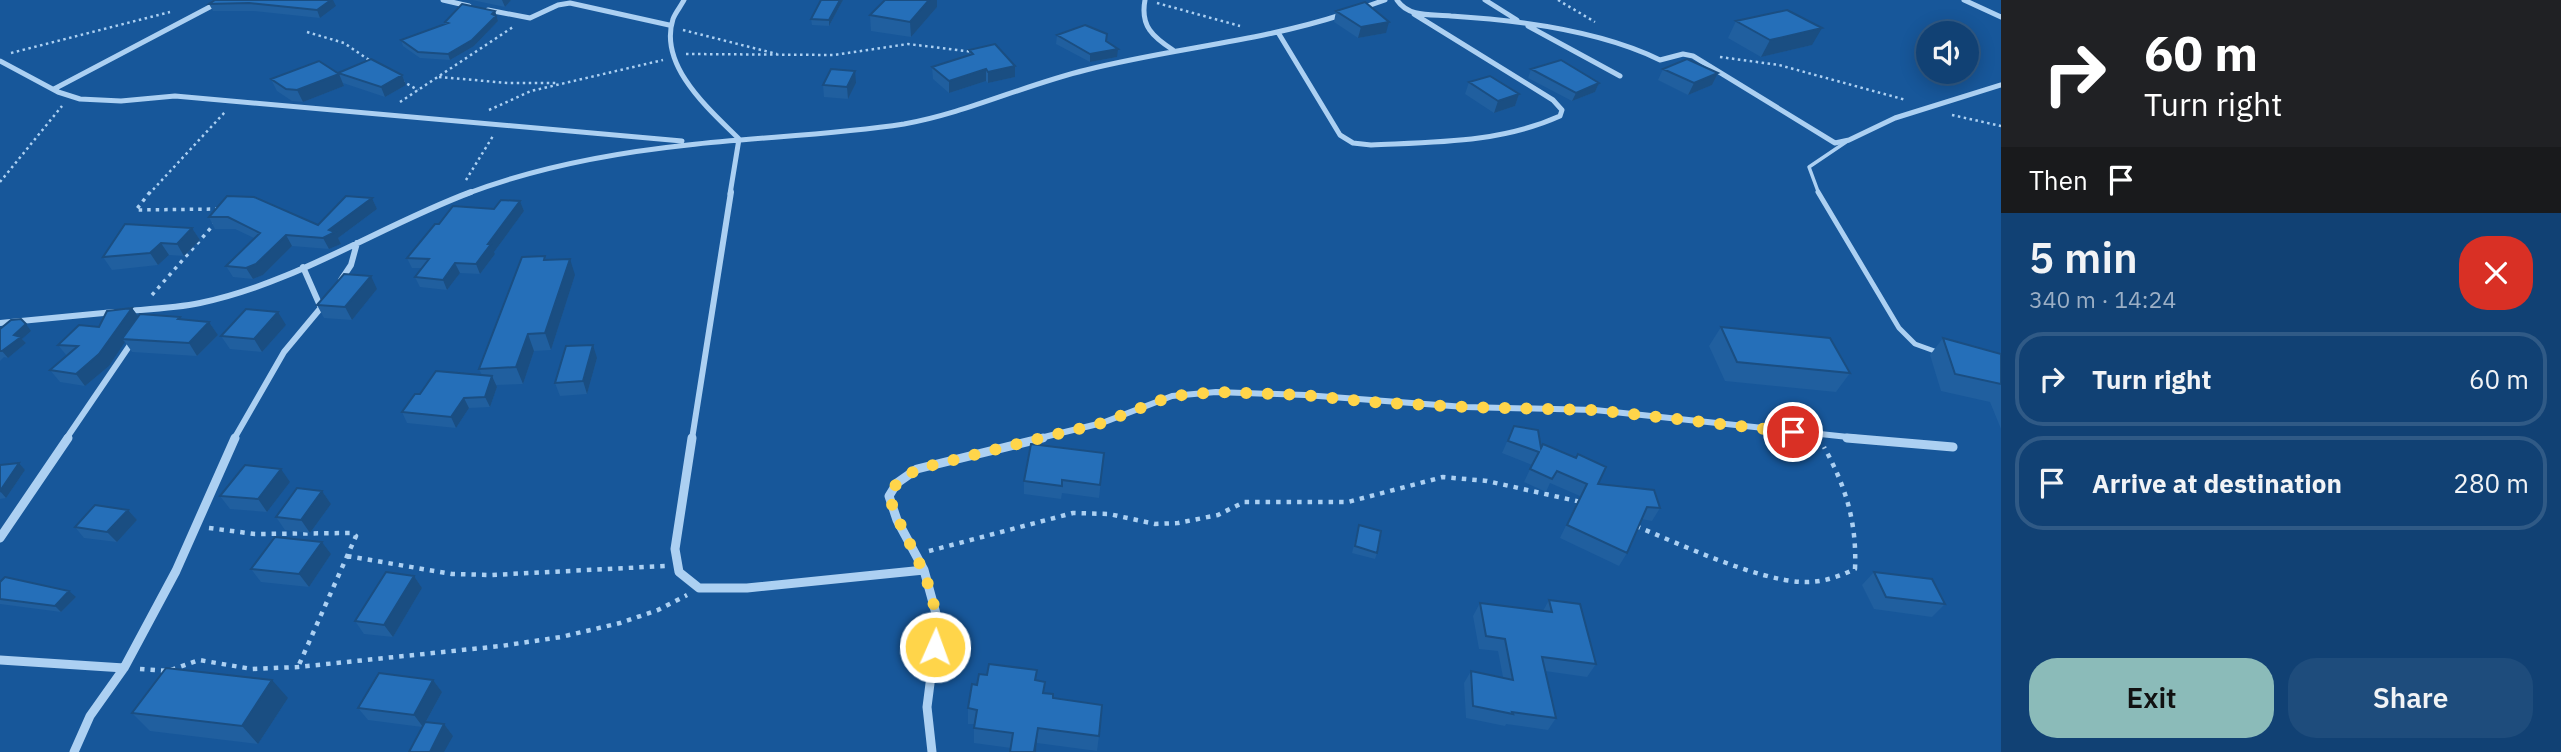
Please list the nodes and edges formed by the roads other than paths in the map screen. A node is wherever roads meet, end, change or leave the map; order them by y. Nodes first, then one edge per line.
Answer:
1 (223, 0) edge
2 (443, 0) edge
3 (684, 0) edge
4 (1145, 0) edge
5 (1385, 0) edge
6 (1397, 0) edge
7 (1485, 0) edge
8 (1964, 0) edge
9 (1412, 13) junction
10 (2001, 17) edge
11 (1521, 22) junction
12 (670, 27) junction
13 (1279, 34) junction
14 (1174, 50) junction
15 (0, 61) edge
16 (1620, 76) dead end
17 (2001, 85) edge
18 (54, 89) junction
19 (738, 139) junction
20 (1849, 140) junction
21 (697, 142) junction
22 (357, 243) junction
23 (303, 267) junction
24 (337, 285) edge
25 (329, 297) edge
26 (321, 308) junction
27 (154, 309) junction
28 (147, 320) edge
29 (0, 323) edge
30 (140, 331) edge
31 (1949, 355) edge
32 (1953, 447) dead end
33 (0, 538) edge
34 (924, 570) junction
35 (0, 660) edge
36 (124, 668) junction
37 (74, 752) edge
38 (932, 752) edge

1 - 18 street
2 - 12 street
3 - 12 street
4 - 14 street
5 - 13 street
6 - 9 street
7 - 11 street
8 - 10 street
9 - 11 street
9 - 13 street
11 - 16 street
11 - 20 street
12 - 19 street
13 - 14 street
14 - 19 street
15 - 18 street
17 - 20 street
18 - 21 street
19 - 21 street
19 - 34 street
20 - 31 lane
21 - 22 street
22 - 23 street
22 - 24 street
23 - 26 street
23 - 27 street
25 - 26 street
26 - 36 street
27 - 28 street
27 - 29 street
30 - 33 street
32 - 34 street
34 - 38 street
35 - 36 street
36 - 37 street

